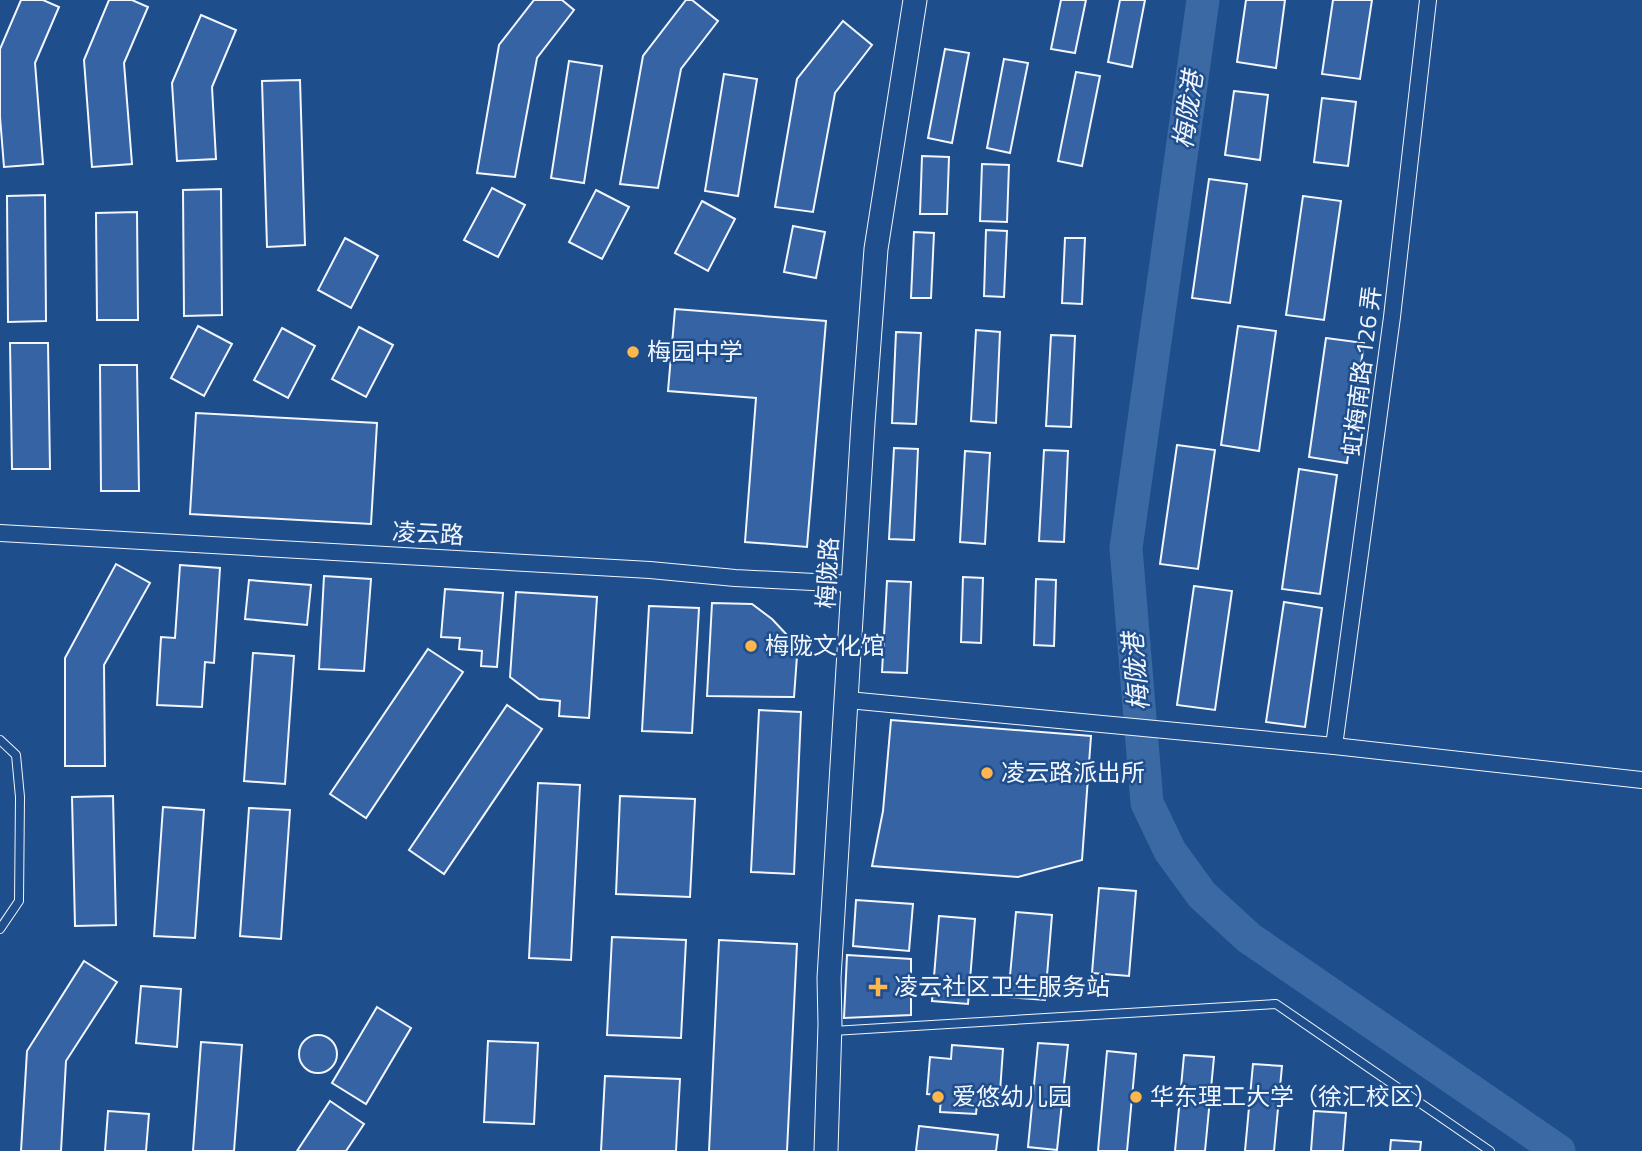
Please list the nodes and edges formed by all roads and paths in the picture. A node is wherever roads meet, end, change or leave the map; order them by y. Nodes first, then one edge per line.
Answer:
1 (915, 0) edge
2 (1428, 0) edge
3 (0, 533) edge
4 (853, 584) junction
5 (848, 700) junction
6 (0, 740) edge
7 (1334, 746) junction
8 (1642, 780) edge
9 (0, 929) edge
10 (830, 1031) junction
11 (826, 1151) edge
12 (1490, 1151) edge

1 - 4 street, 梅陇路
2 - 7 street, 虹梅南路 126 弄
3 - 4 street, 凌云路
4 - 5 street, 梅陇路
5 - 7 street
5 - 10 street, 梅陇路
6 - 9 lane
7 - 8 street
10 - 11 street, 梅陇路
10 - 12 lane

